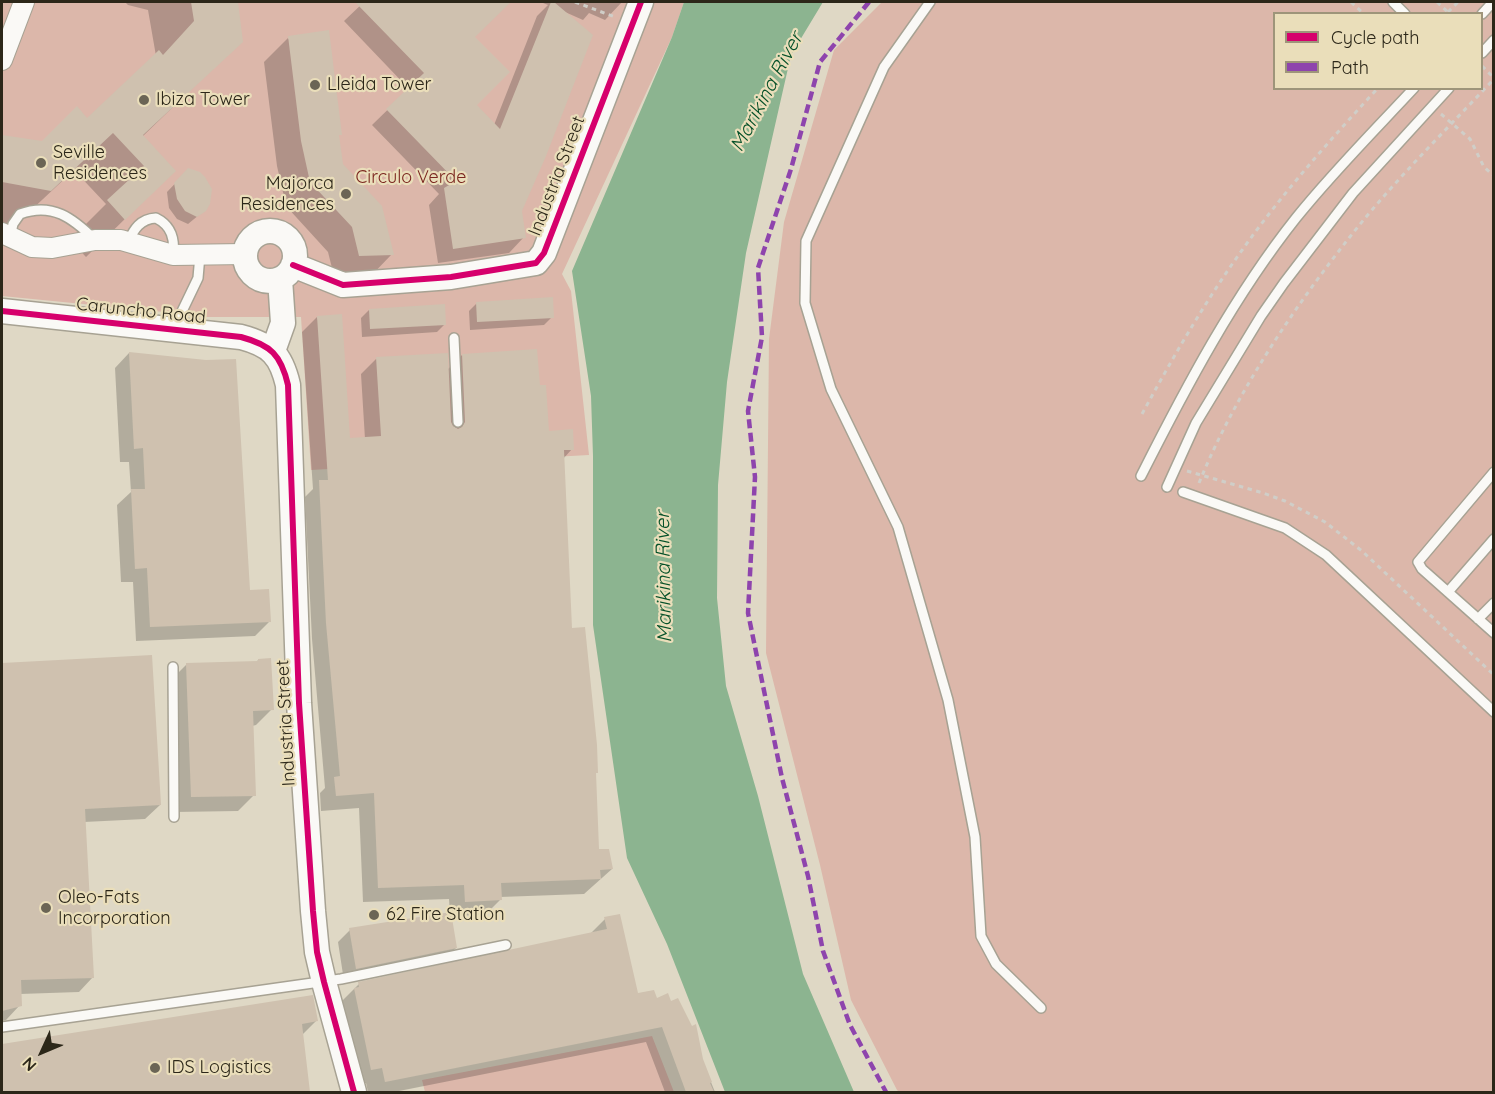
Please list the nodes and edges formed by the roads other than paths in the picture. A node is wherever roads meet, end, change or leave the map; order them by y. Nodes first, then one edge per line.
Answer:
1 (24, 2) edge
2 (641, 2) edge
3 (930, 2) edge
4 (1494, 40) edge
5 (1483, 52) edge
6 (2, 60) edge
7 (1412, 90) edge
8 (1447, 90) edge
9 (6, 235) edge
10 (95, 240) junction
11 (128, 242) junction
12 (245, 254) junction
13 (173, 255) junction
14 (200, 255) junction
15 (287, 272) junction
16 (2, 311) edge
17 (173, 331) junction
18 (454, 338) dead end
19 (273, 351) junction
20 (458, 422) dead end
21 (1494, 472) edge
22 (1141, 477) dead end
23 (1167, 486) dead end
24 (1183, 492) dead end
25 (1494, 540) edge
26 (1448, 592) junction
27 (1494, 603) edge
28 (1478, 619) junction
29 (1494, 633) edge
30 (173, 667) dead end
31 (1494, 711) edge
32 (174, 817) dead end
33 (506, 945) dead end
34 (324, 982) junction
35 (1041, 1008) dead end
36 (2, 1027) edge
37 (354, 1092) edge

1 - 6 street
2 - 15 street, Industria Street
3 - 35 lane
4 - 5 lane
7 - 22 lane
8 - 23 lane
9 - 10 street
9 - 10 lane
10 - 11 street
11 - 13 street
11 - 13 lane
12 - 14 street
12 - 15 street
12 - 15 street
13 - 14 street
14 - 17 lane
15 - 19 street
16 - 17 street, Caruncho Road
17 - 19 street, Caruncho Road
18 - 20 lane
19 - 34 street, Industria Street
21 - 26 lane
24 - 31 lane
25 - 26 lane
26 - 28 lane
27 - 28 lane
28 - 29 lane
30 - 32 lane
33 - 34 lane
34 - 36 lane
34 - 37 street, Industria Street

